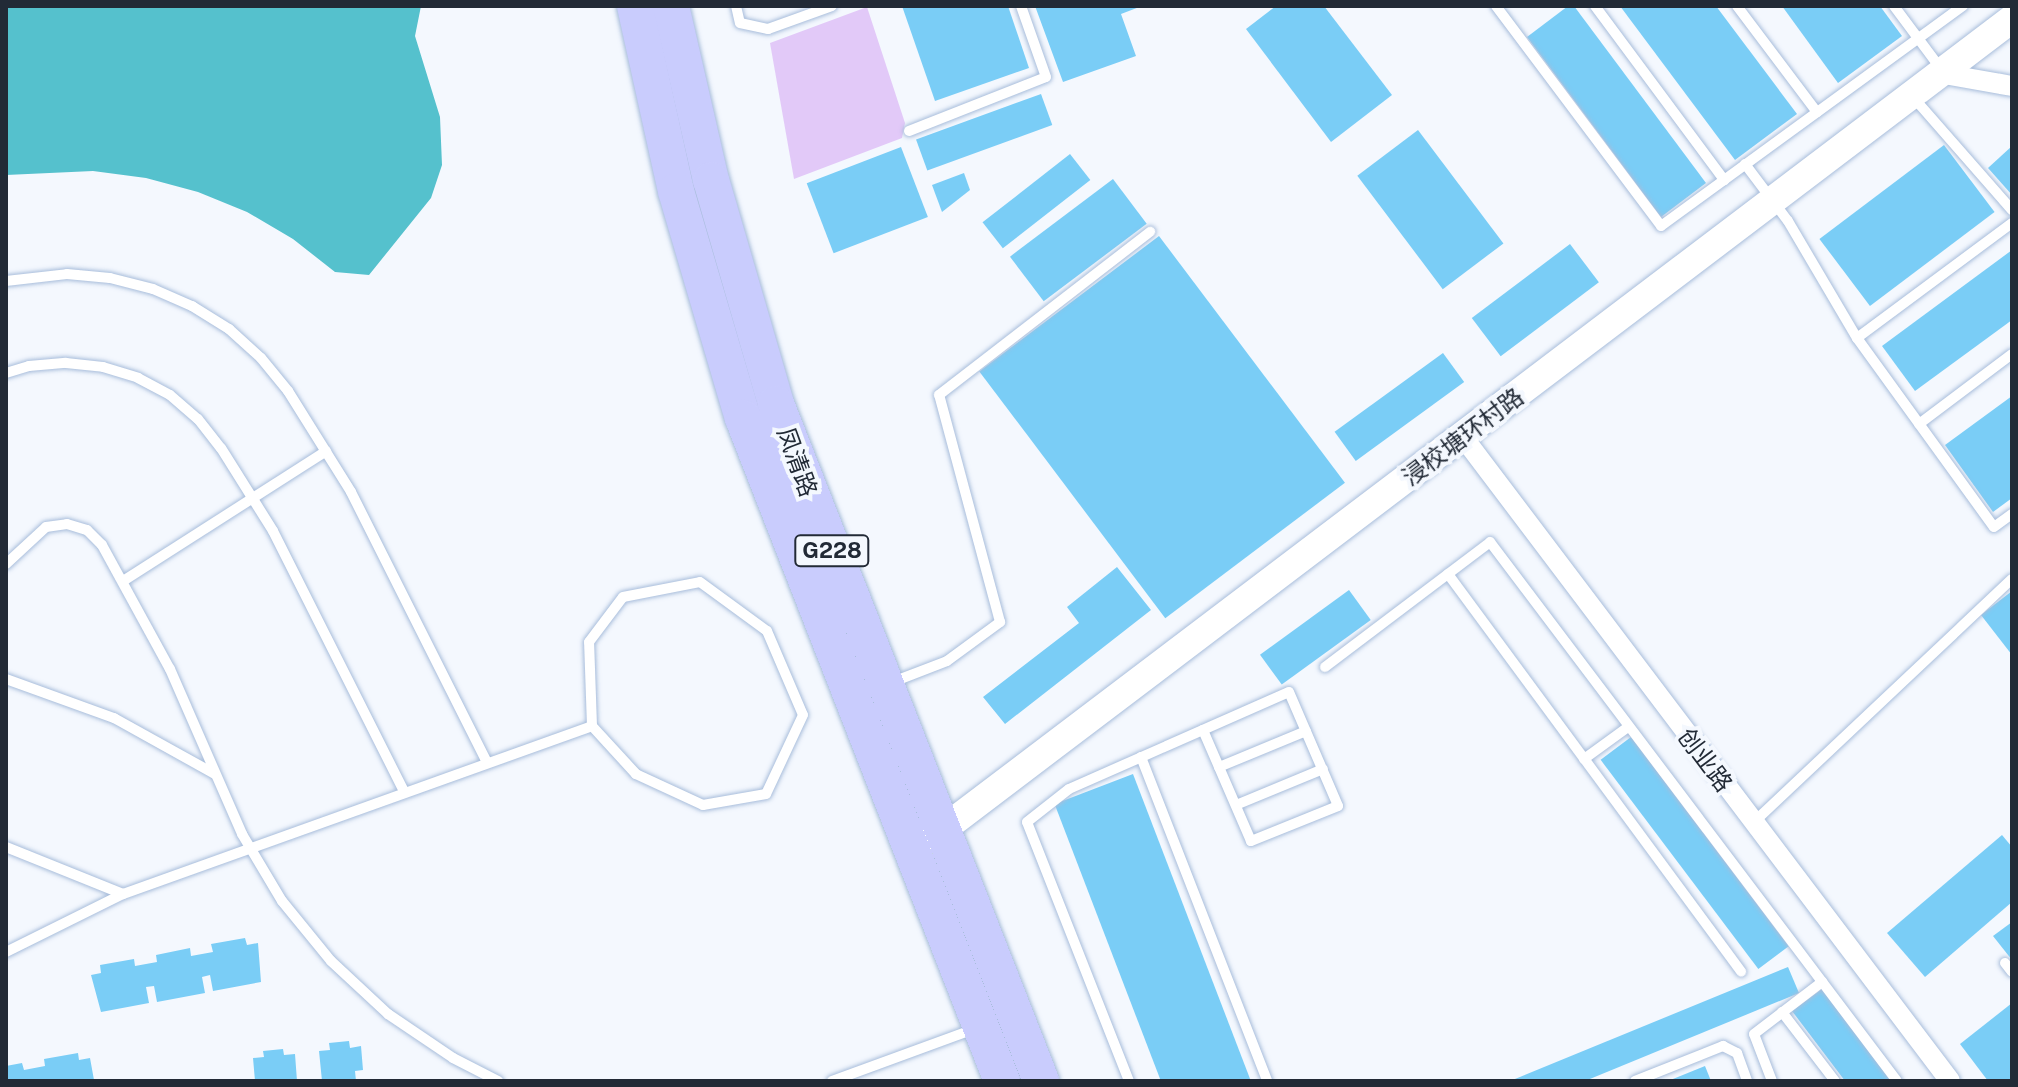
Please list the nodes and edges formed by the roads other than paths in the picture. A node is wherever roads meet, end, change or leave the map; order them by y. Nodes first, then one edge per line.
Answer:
1 (635, 6) edge
2 (671, 6) edge
3 (736, 6) edge
4 (832, 6) edge
5 (1021, 6) edge
6 (1595, 6) edge
7 (1737, 6) edge
8 (1894, 6) edge
9 (1963, 6) edge
10 (1503, 8) edge
11 (2010, 23) edge
12 (1918, 38) junction
13 (1944, 74) junction
14 (2012, 86) edge
15 (1913, 97) junction
16 (1817, 112) junction
17 (909, 131) dead end
18 (1745, 164) junction
19 (1724, 180) junction
20 (1774, 202) junction
21 (2012, 210) edge
22 (2012, 223) edge
23 (1150, 232) dead end
24 (6, 281) edge
25 (1857, 338) junction
26 (2012, 354) edge
27 (6, 373) edge
28 (1919, 424) junction
29 (1463, 437) junction
30 (326, 451) junction
31 (252, 498) junction
32 (2012, 514) edge
33 (6, 564) edge
34 (1448, 574) junction
35 (2012, 579) edge
36 (123, 581) junction
37 (1325, 667) dead end
38 (6, 679) edge
39 (884, 685) junction
40 (592, 726) junction
41 (1628, 727) junction
42 (1203, 730) junction
43 (1306, 731) junction
44 (1141, 757) junction
45 (1584, 759) junction
46 (487, 762) junction
47 (1219, 767) junction
48 (1323, 769) junction
49 (217, 775) junction
50 (404, 792) junction
51 (1236, 805) junction
52 (1752, 823) junction
53 (942, 830) junction
54 (6, 847) edge
55 (249, 847) junction
56 (912, 853) junction
57 (123, 894) junction
58 (6, 952) edge
59 (1741, 972) dead end
60 (1822, 982) junction
61 (1782, 1012) junction
62 (997, 1020) junction
63 (498, 1081) edge
64 (832, 1081) edge
65 (1002, 1081) edge
66 (1041, 1081) edge
67 (1129, 1081) edge
68 (1267, 1081) edge
69 (1636, 1081) edge
70 (1747, 1081) edge
71 (1772, 1081) edge
72 (1835, 1081) edge
73 (1897, 1081) edge
74 (1950, 1081) edge

1 - 56 highway, 凤清路 / G228
2 - 39 highway, 凤清路 / G228
3 - 4 lane
5 - 17 lane
6 - 19 lane
7 - 16 lane
8 - 12 lane
9 - 12 lane
10 - 19 lane
11 - 13 street, 浸校塘环村路
12 - 13 lane
12 - 16 lane
13 - 14 street
13 - 15 street, 浸校塘环村路
15 - 20 street, 浸校塘环村路
15 - 21 lane
16 - 18 lane
18 - 19 lane
18 - 20 lane
20 - 25 lane
20 - 29 street, 浸校塘环村路
22 - 25 lane
23 - 39 lane
24 - 30 lane
25 - 28 lane
26 - 28 lane
27 - 31 lane
28 - 32 lane
29 - 52 street, 创业路
29 - 53 street, 浸校塘环村路
30 - 31 lane
30 - 46 lane
31 - 36 lane
31 - 50 lane
33 - 36 lane
34 - 37 lane
34 - 41 lane
34 - 45 lane
35 - 52 lane
36 - 49 lane
38 - 49 lane
39 - 53 highway, 凤清路 / G228
40 - 40 lane
40 - 46 lane
41 - 45 lane
41 - 60 lane
42 - 43 lane
42 - 44 lane
42 - 47 lane
43 - 47 lane
43 - 48 lane
44 - 67 lane
44 - 68 lane
45 - 59 lane
46 - 50 lane
47 - 51 lane
48 - 51 lane
48 - 51 lane
49 - 55 lane
50 - 55 lane
52 - 74 street, 创业路
53 - 56 street, 浸校塘环村路
53 - 62 highway, 凤清路 / G228
54 - 57 lane
55 - 57 lane
55 - 63 lane
56 - 62 highway, 凤清路 / G228
57 - 58 lane
60 - 61 lane
60 - 73 lane
61 - 71 lane
61 - 72 lane
62 - 64 lane
62 - 65 highway, 凤清路 / G228
62 - 66 highway, 凤清路 / G228
69 - 70 lane

